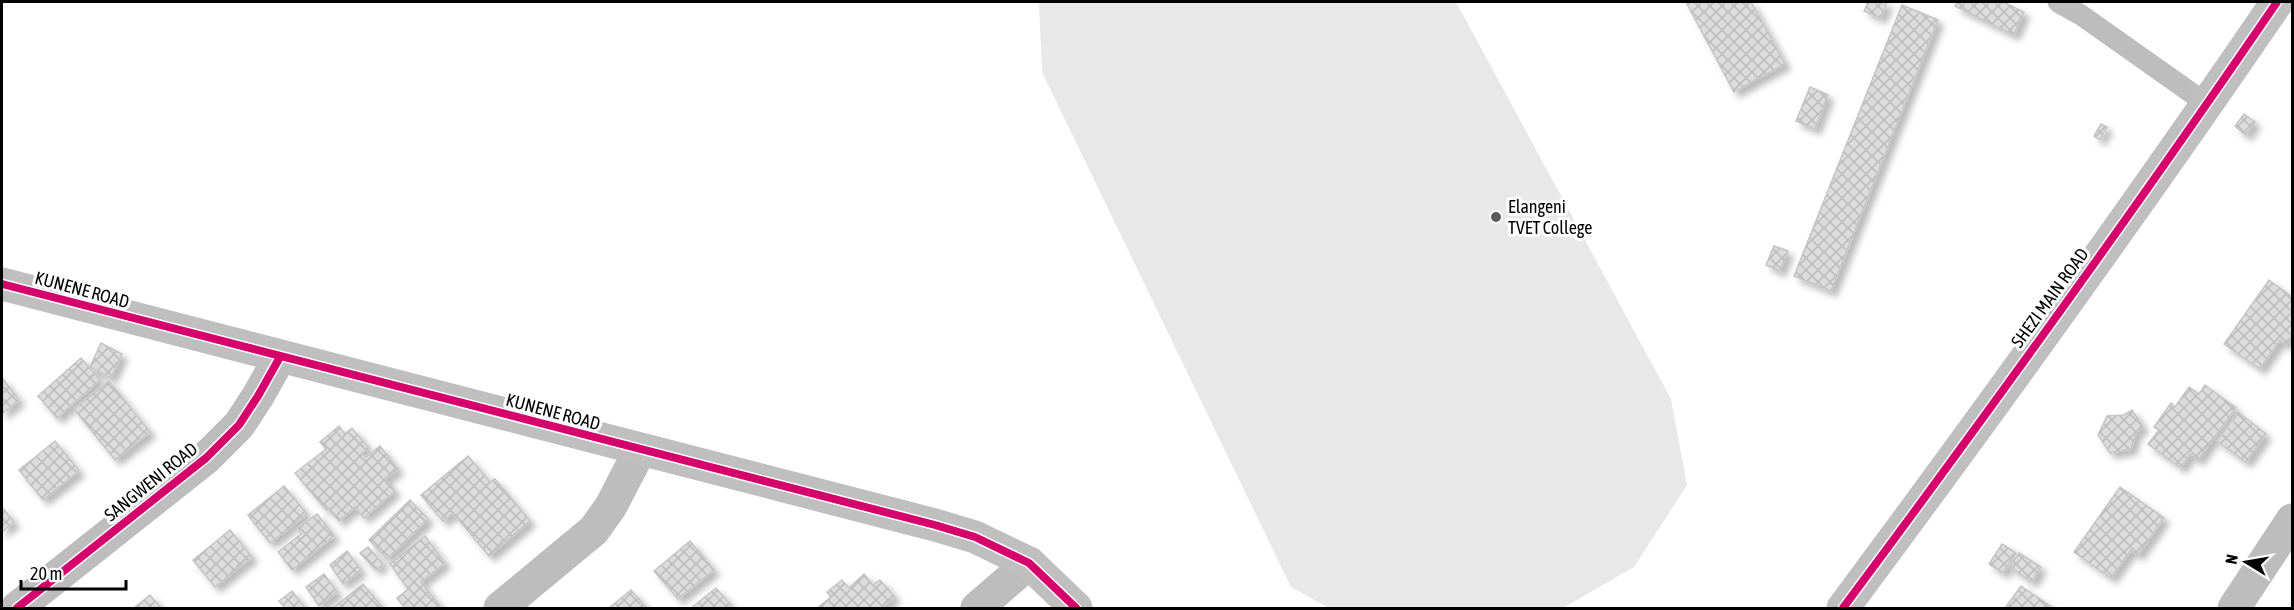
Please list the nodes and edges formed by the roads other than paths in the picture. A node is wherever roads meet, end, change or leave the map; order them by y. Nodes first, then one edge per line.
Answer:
1 (2058, 2) edge
2 (2277, 2) edge
3 (2207, 104) junction
4 (2, 284) edge
5 (280, 357) junction
6 (640, 450) junction
7 (2292, 520) edge
8 (1029, 563) junction
9 (17, 609) edge
10 (500, 609) edge
11 (977, 609) edge
12 (1076, 609) edge
13 (1843, 609) edge
14 (2234, 609) edge

1 - 3 lane
2 - 3 street, SHEZI MAIN ROAD
3 - 13 street, SHEZI MAIN ROAD
4 - 5 street, KUNENE ROAD
5 - 6 street, KUNENE ROAD
5 - 9 street, SANGWENI ROAD
6 - 8 street, KUNENE ROAD
6 - 10 street
7 - 14 street
8 - 11 street
8 - 12 street, KUNENE ROAD

